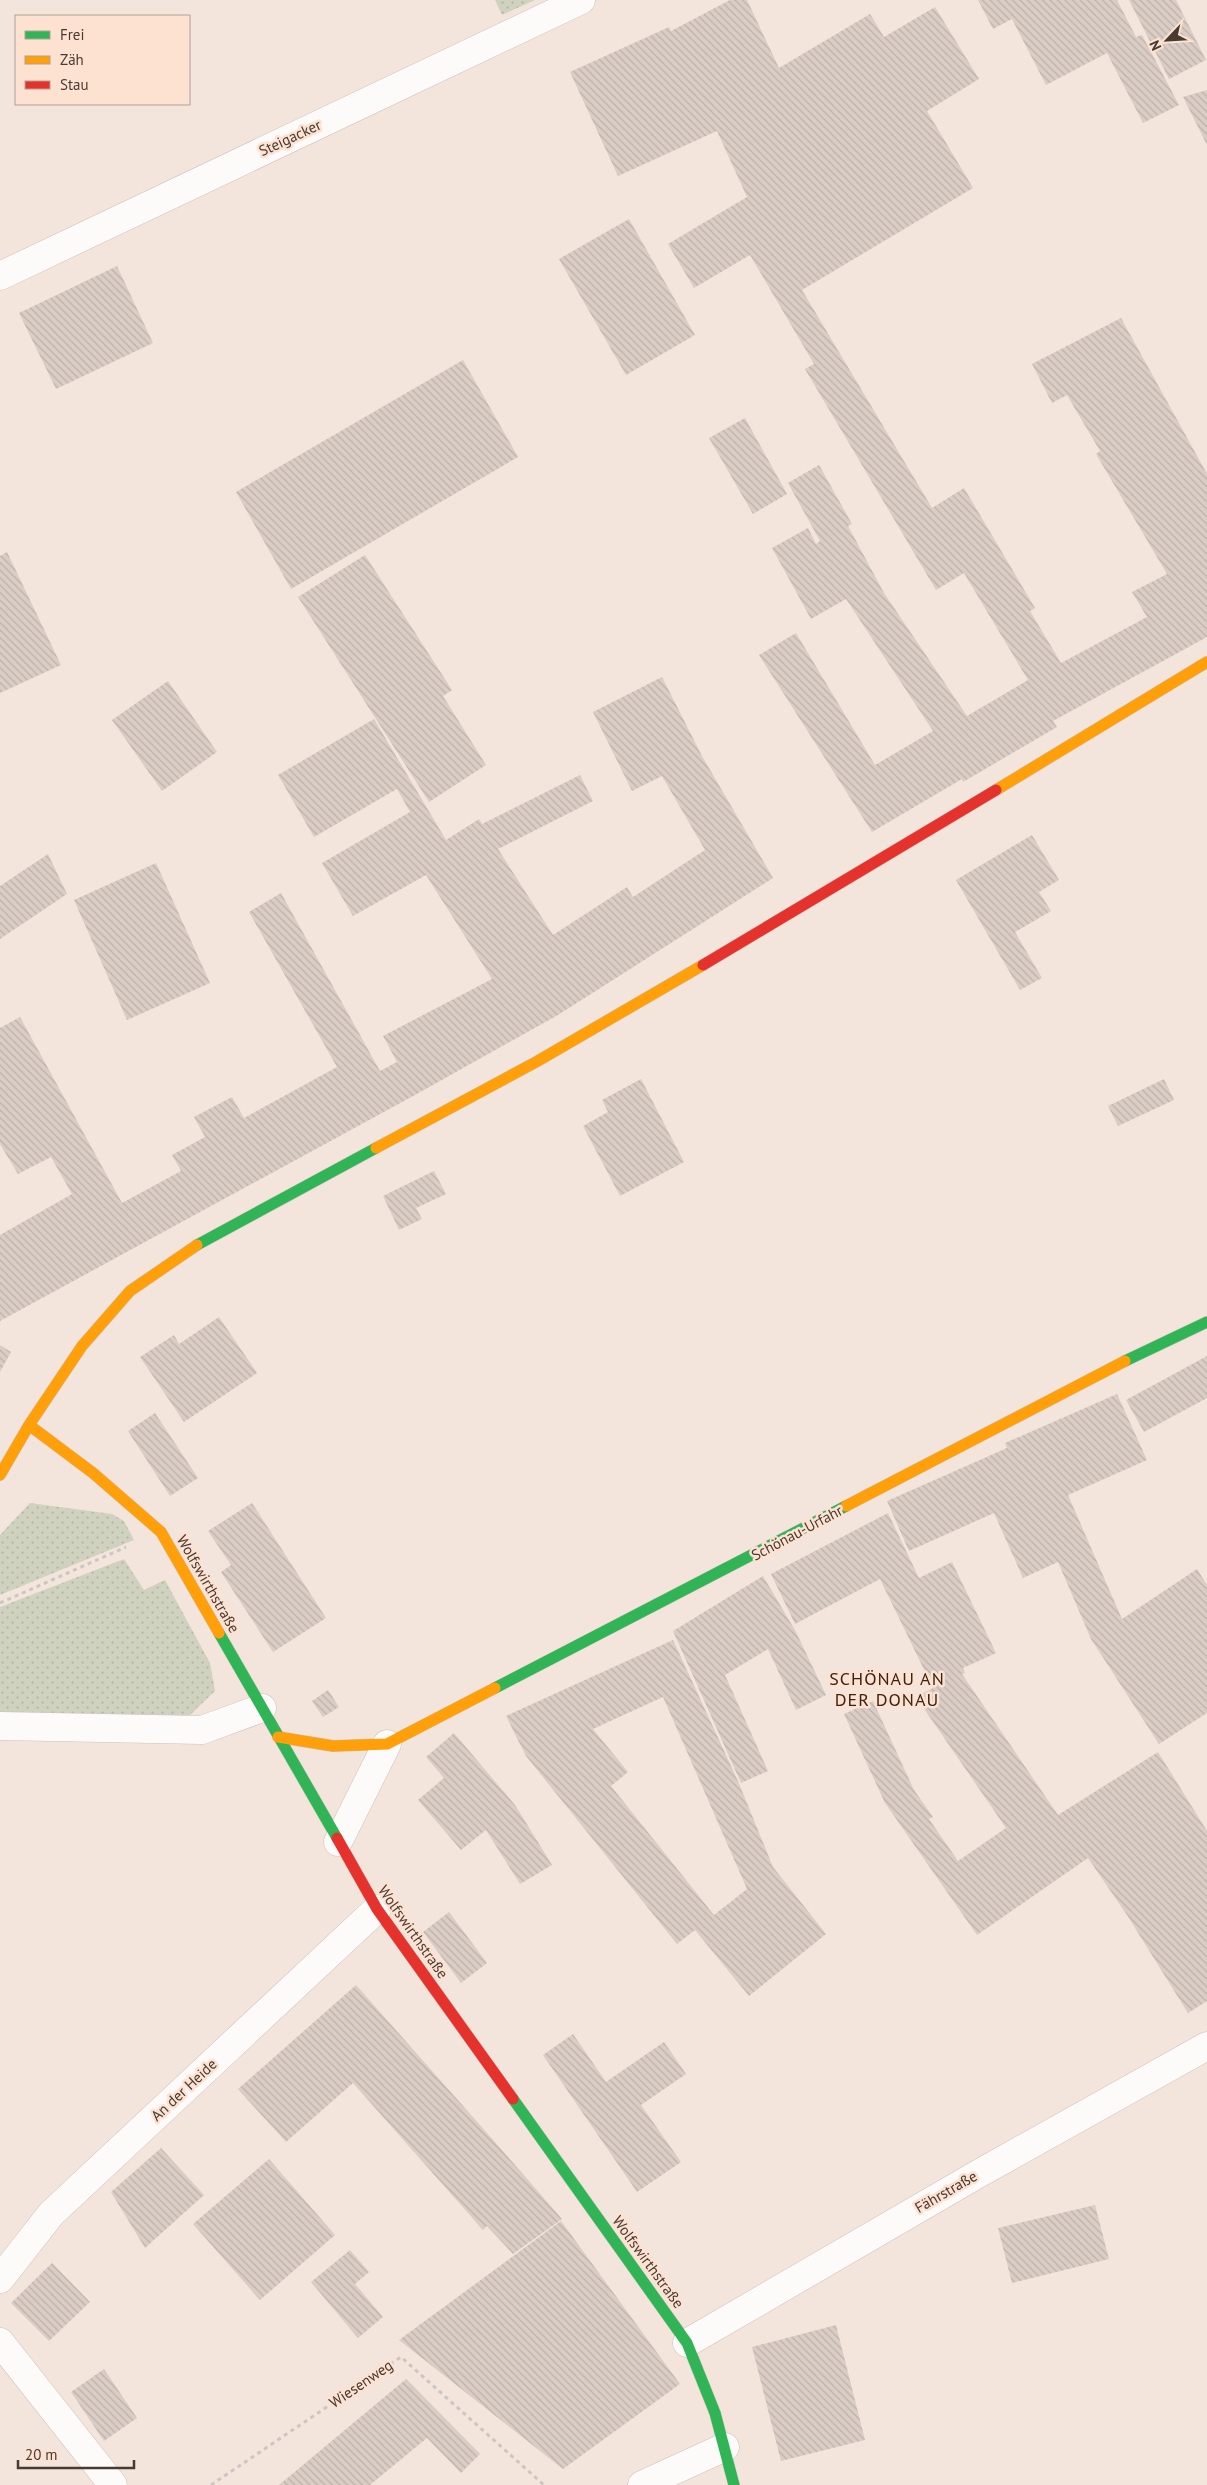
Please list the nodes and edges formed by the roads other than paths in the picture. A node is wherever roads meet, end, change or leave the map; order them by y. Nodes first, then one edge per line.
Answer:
1 (581, 0) edge
2 (0, 276) edge
3 (1207, 662) edge
4 (1207, 1322) edge
5 (29, 1425) junction
6 (0, 1474) edge
7 (262, 1708) junction
8 (0, 1726) edge
9 (278, 1737) junction
10 (387, 1744) junction
11 (338, 1842) junction
12 (377, 1909) junction
13 (1207, 2046) edge
14 (0, 2279) edge
15 (0, 2342) edge
16 (687, 2343) junction
17 (725, 2447) junction
18 (113, 2485) edge
19 (642, 2485) edge
20 (734, 2485) edge

1 - 2 street, Steigacker
3 - 5 street
4 - 10 street, Schönau-Urfahr
5 - 6 street
5 - 7 street, Wolfswirthstraße
7 - 8 street
7 - 9 street, Wolfswirthstraße
9 - 10 street, Schönau-Urfahr
9 - 11 street, Wolfswirthstraße
10 - 11 street
11 - 12 street, Wolfswirthstraße
12 - 14 street, An der Heide
12 - 16 street, Wolfswirthstraße
13 - 16 street, Fährstraße
15 - 18 street
16 - 17 street, Wolfswirthstraße
17 - 19 street
17 - 20 street, Wolfswirthstraße

